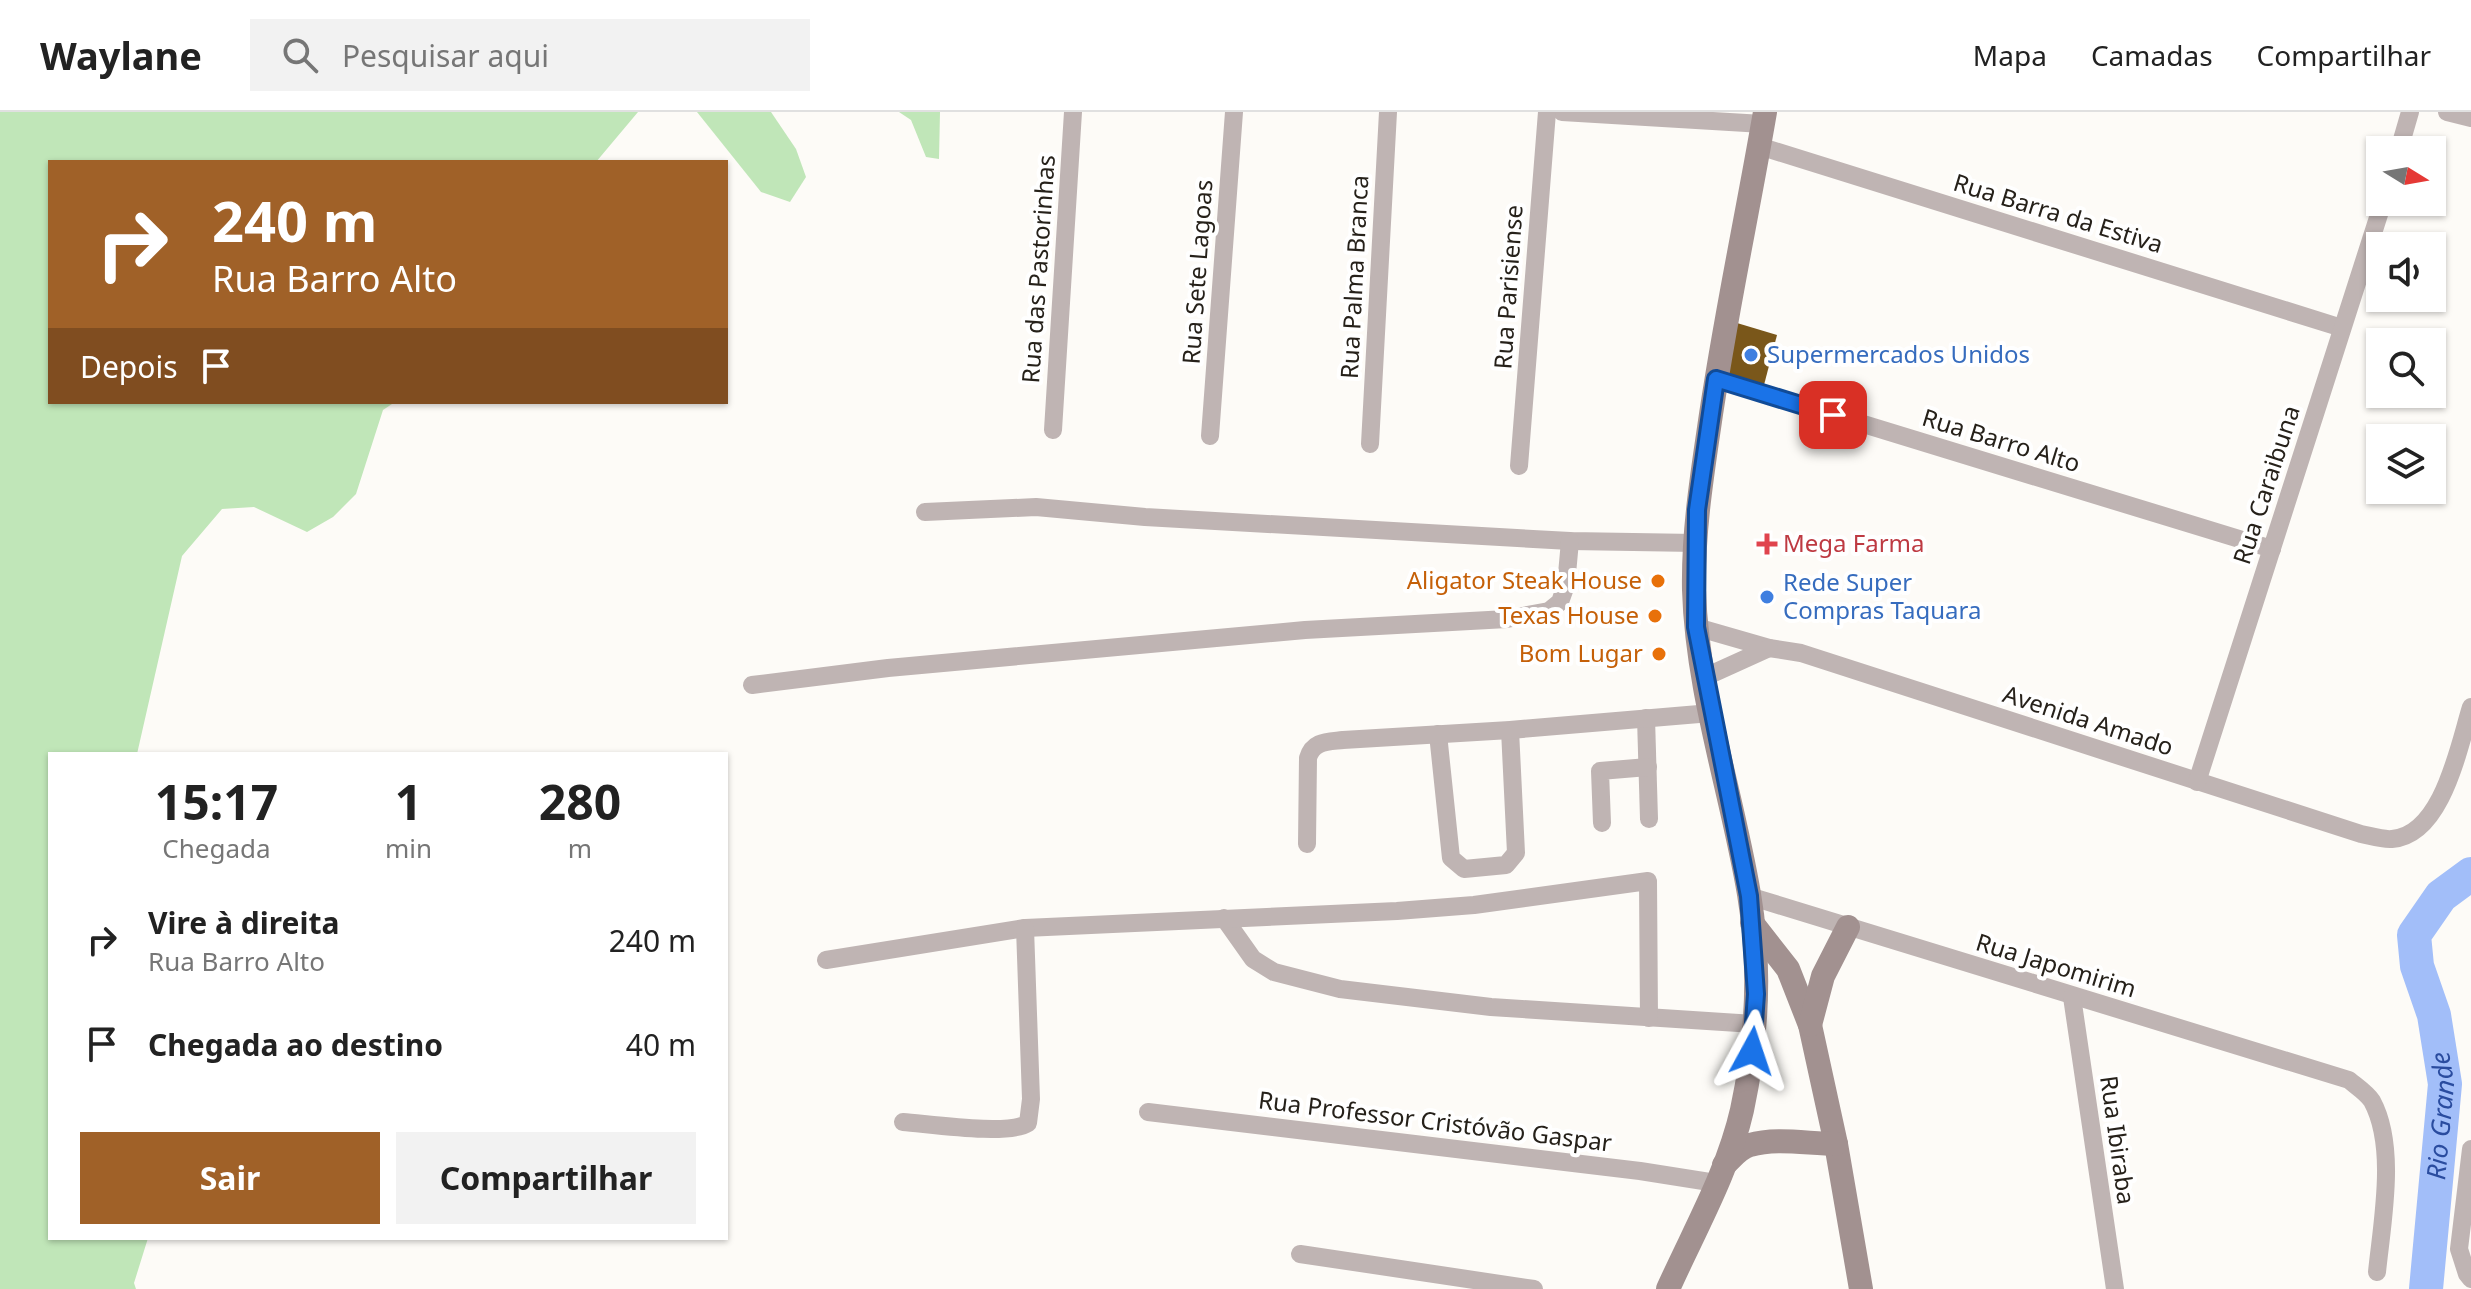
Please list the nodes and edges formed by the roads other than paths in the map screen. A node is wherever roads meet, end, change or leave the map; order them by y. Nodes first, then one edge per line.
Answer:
1 (1073, 112) edge
2 (1234, 112) edge
3 (1388, 112) edge
4 (1547, 112) edge
5 (1562, 112) edge
6 (2410, 112) edge
7 (2447, 112) edge
8 (2471, 118) edge
9 (1762, 127) edge
10 (2403, 136) edge
11 (2378, 216) edge
12 (2342, 328) junction
13 (1716, 379) junction
14 (1053, 430) dead end
15 (1210, 436) dead end
16 (1370, 444) dead end
17 (1519, 466) dead end
18 (925, 512) dead end
19 (1570, 541) junction
20 (1696, 543) junction
21 (2272, 549) junction
22 (1696, 627) junction
23 (1769, 648) junction
24 (1705, 677) junction
25 (752, 685) dead end
26 (2471, 707) edge
27 (1711, 713) junction
28 (1646, 718) junction
29 (1510, 730) junction
30 (1438, 734) junction
31 (1648, 767) junction
32 (2197, 782) junction
33 (1649, 819) dead end
34 (1602, 823) dead end
35 (1307, 844) dead end
36 (1749, 896) junction
37 (1224, 918) junction
38 (1752, 923) junction
39 (1848, 927) junction
40 (1025, 928) junction
41 (826, 960) dead end
42 (2072, 997) junction
43 (1649, 1018) junction
44 (1754, 1024) junction
45 (1810, 1025) junction
46 (1148, 1112) dead end
47 (903, 1122) dead end
48 (1742, 1138) junction
49 (1836, 1144) junction
50 (2470, 1155) edge
51 (1720, 1174) junction
52 (1300, 1254) dead end
53 (2377, 1272) dead end
54 (2471, 1279) edge
55 (1534, 1289) edge
56 (1668, 1289) edge
57 (1861, 1289) edge
58 (2115, 1289) edge

1 - 14 street, Rua das Pastorinhas
2 - 15 street, Rua Sete Lagoas
3 - 16 street, Rua Palma Branca
4 - 17 street, Rua Parisiense
5 - 9 street
6 - 10 street
7 - 8 street
9 - 12 street, Rua Barra da Estiva
9 - 13 street
11 - 12 street, Rua Caraibuna
12 - 21 street, Rua Caraibuna
13 - 20 street
13 - 21 street, Rua Barro Alto
18 - 19 street
19 - 20 street
19 - 25 street
20 - 22 street
21 - 32 street, Rua Caraibuna
22 - 23 street, Avenida Amado
22 - 24 street
23 - 24 street
23 - 32 street, Avenida Amado
24 - 27 street
26 - 32 street, Avenida Amado
27 - 28 street
27 - 36 street
28 - 29 street
28 - 31 street
29 - 30 street
29 - 30 street
30 - 35 street
31 - 33 street
31 - 34 street
36 - 38 street
36 - 39 street, Rua Japomirim
37 - 40 street
37 - 43 street
37 - 43 street
38 - 44 street
38 - 45 street
39 - 42 street, Rua Japomirim
39 - 45 street
40 - 41 street
40 - 47 street
42 - 53 street, Rua Japomirim
42 - 58 street, Rua Ibiraba
43 - 44 street
44 - 48 street
45 - 49 street
46 - 51 street, Rua Professor Cristóvão Gaspar
48 - 49 street
48 - 51 street
49 - 57 street
50 - 54 street
51 - 56 street
52 - 55 street

